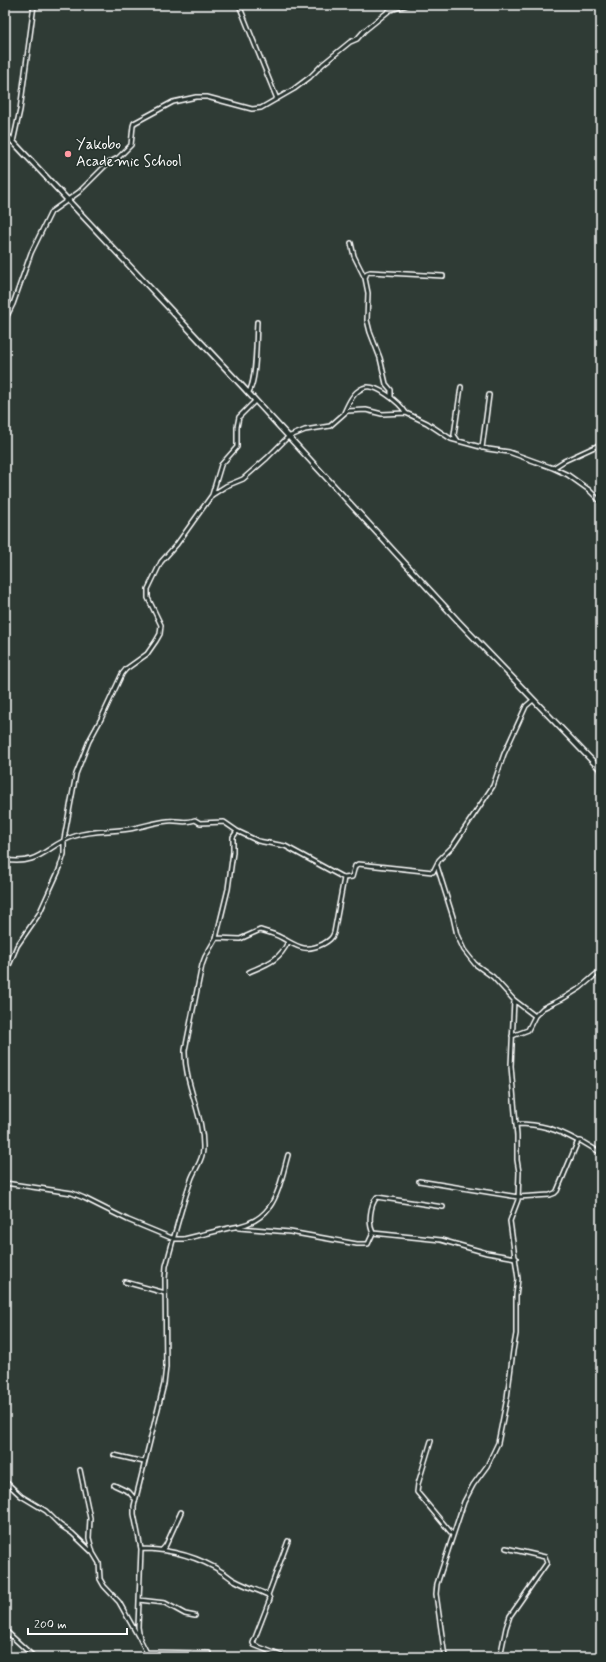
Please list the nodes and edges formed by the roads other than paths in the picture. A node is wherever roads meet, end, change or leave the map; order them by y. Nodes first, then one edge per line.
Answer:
1 (34, 5) edge
2 (239, 5) edge
3 (407, 5) edge
4 (277, 99) junction
5 (5, 133) edge
6 (13, 142) junction
7 (68, 201) junction
8 (351, 243) dead end
9 (443, 276) dead end
10 (365, 278) junction
11 (5, 320) edge
12 (257, 322) dead end
13 (461, 387) dead end
14 (248, 393) junction
15 (489, 395) dead end
16 (391, 397) junction
17 (255, 401) junction
18 (344, 413) junction
19 (406, 413) junction
20 (288, 437) junction
21 (458, 441) junction
22 (601, 444) edge
23 (482, 448) junction
24 (553, 468) junction
25 (212, 495) junction
26 (601, 502) edge
27 (533, 700) junction
28 (601, 770) edge
29 (236, 831) junction
30 (64, 839) junction
31 (5, 860) edge
32 (436, 866) junction
33 (344, 878) junction
34 (216, 938) junction
35 (288, 942) junction
36 (601, 970) edge
37 (249, 972) dead end
38 (5, 974) edge
39 (514, 1000) junction
40 (535, 1016) junction
41 (512, 1036) junction
42 (516, 1124) junction
43 (578, 1141) junction
44 (601, 1153) edge
45 (288, 1154) dead end
46 (419, 1181) dead end
47 (5, 1183) edge
48 (518, 1197) junction
49 (443, 1207) dead end
50 (237, 1228) junction
51 (373, 1232) junction
52 (174, 1239) junction
53 (516, 1258) junction
54 (125, 1282) dead end
55 (165, 1293) junction
56 (431, 1441) dead end
57 (114, 1455) dead end
58 (144, 1462) junction
59 (80, 1470) dead end
60 (5, 1481) edge
61 (114, 1485) dead end
62 (134, 1498) junction
63 (181, 1512) dead end
64 (453, 1535) junction
65 (288, 1541) dead end
66 (506, 1548) dead end
67 (141, 1549) junction
68 (162, 1550) junction
69 (93, 1553) junction
70 (5, 1589) edge
71 (268, 1595) junction
72 (5, 1597) edge
73 (139, 1600) junction
74 (195, 1616) dead end
75 (5, 1630) edge
76 (140, 1639) junction
77 (146, 1652) junction
78 (209, 1653) dead end
79 (34, 1657) edge
80 (149, 1657) edge
81 (284, 1657) edge
82 (445, 1657) edge
83 (500, 1657) edge

1 - 6 street
2 - 4 street
3 - 4 street
4 - 7 street
5 - 6 street
6 - 7 street
7 - 11 street
7 - 14 street
8 - 10 street
9 - 10 street
10 - 16 street
12 - 14 street
13 - 21 street
14 - 17 street
15 - 23 street
16 - 18 street
16 - 19 street
17 - 20 street
17 - 25 street
18 - 19 street
18 - 20 street
19 - 21 street
20 - 25 street
20 - 27 street
21 - 23 street
22 - 24 street
23 - 24 street
24 - 26 street
25 - 30 street
27 - 28 street
27 - 32 street
29 - 30 street
29 - 33 street
29 - 34 street
30 - 31 street
30 - 38 street
32 - 33 street
32 - 39 street
33 - 35 street
34 - 35 street
34 - 52 street
35 - 37 street
36 - 40 street
39 - 40 street
39 - 41 street
40 - 41 street
41 - 42 street
42 - 43 street
42 - 48 street
43 - 44 street
43 - 48 street
45 - 50 street
46 - 48 street
47 - 52 street
48 - 53 street
49 - 51 street
50 - 51 street
50 - 52 street
51 - 53 street
52 - 55 street
53 - 64 street
54 - 55 street
55 - 58 street
56 - 64 street
57 - 58 street
58 - 62 street
59 - 69 street
60 - 69 street
61 - 62 street
62 - 67 street
63 - 68 street
64 - 82 street
65 - 71 street
66 - 83 street
67 - 68 street
67 - 73 street
68 - 71 street
69 - 76 street
70 - 72 street
71 - 81 street
73 - 74 street
73 - 76 street
75 - 79 street
76 - 77 street
77 - 78 street
77 - 80 street

